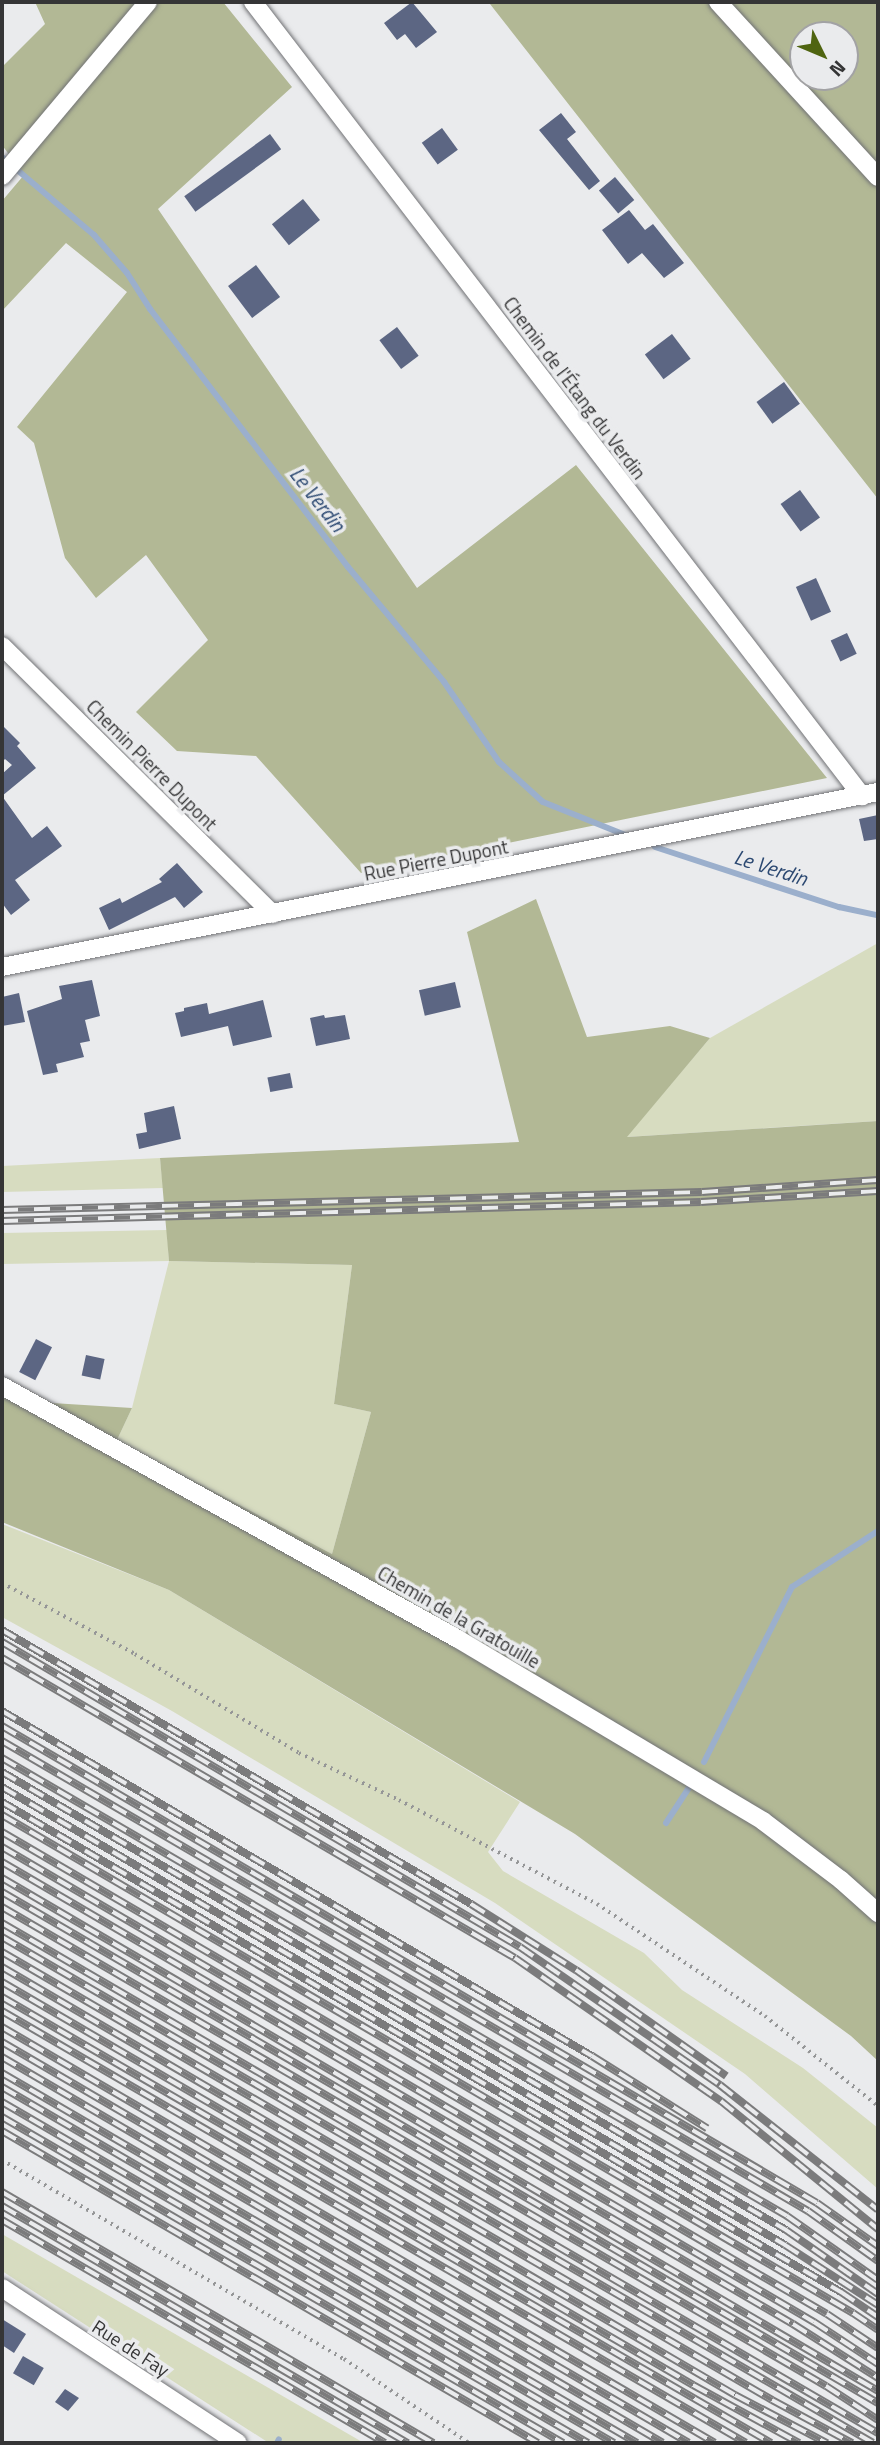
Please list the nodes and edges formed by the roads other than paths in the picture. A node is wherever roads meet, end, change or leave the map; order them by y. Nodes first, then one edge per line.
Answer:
1 (148, 2) edge
2 (718, 2) edge
3 (253, 3) edge
4 (8, 168) edge
5 (878, 177) edge
6 (2, 646) edge
7 (870, 794) edge
8 (273, 914) junction
9 (2, 967) edge
10 (2, 1386) edge
11 (878, 1913) edge
12 (2, 2288) edge
13 (238, 2443) edge

1 - 4 street
2 - 5 street
3 - 7 street, Chemin de l'Étang du Verdin
6 - 8 street, Chemin Pierre Dupont
7 - 8 street, Rue Pierre Dupont
8 - 9 street, Rue Pierre Dupont
10 - 11 street, Chemin de la Gratouille
12 - 13 street, Rue de Fay

